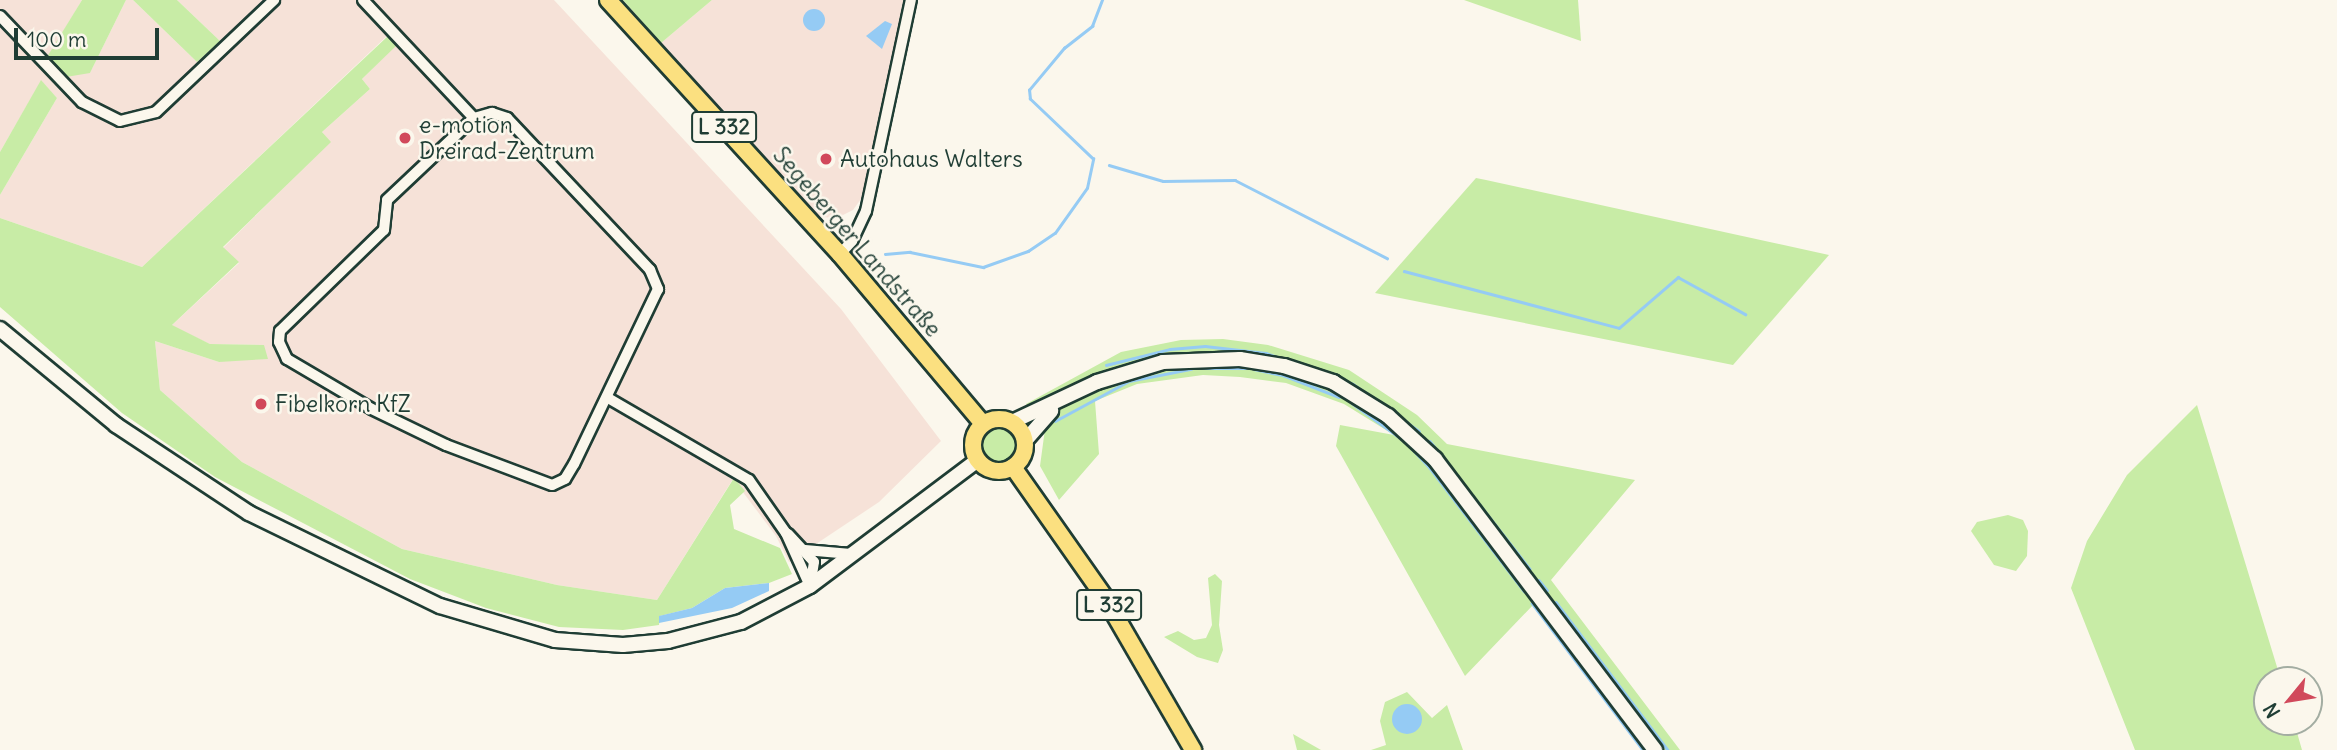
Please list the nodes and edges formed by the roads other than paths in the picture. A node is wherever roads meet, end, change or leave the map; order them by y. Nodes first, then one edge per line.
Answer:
1 (274, 0) edge
2 (363, 0) edge
3 (608, 0) edge
4 (911, 0) edge
5 (0, 16) edge
6 (474, 118) junction
7 (840, 254) junction
8 (0, 328) edge
9 (608, 398) junction
10 (1062, 401) junction
11 (1012, 422) junction
12 (983, 424) junction
13 (1025, 441) junction
14 (978, 460) junction
15 (1013, 467) junction
16 (786, 533) junction
17 (805, 550) junction
18 (853, 554) junction
19 (810, 586) junction
20 (1193, 750) edge
21 (1655, 750) edge

1 - 5 street
2 - 6 street
3 - 7 main road, Segeberger Landstraße / L 332
4 - 7 street
6 - 9 street
6 - 9 street
7 - 12 main road, Segeberger Landstraße / L 332
8 - 19 main road
9 - 16 street
10 - 11 main road
10 - 13 main road
10 - 21 main road
11 - 12 main road
11 - 13 main road
12 - 14 main road
13 - 15 main road
14 - 15 main road
14 - 18 main road
15 - 20 main road, L 332
16 - 17 street
16 - 19 street
17 - 18 street
17 - 19 street
18 - 19 main road

